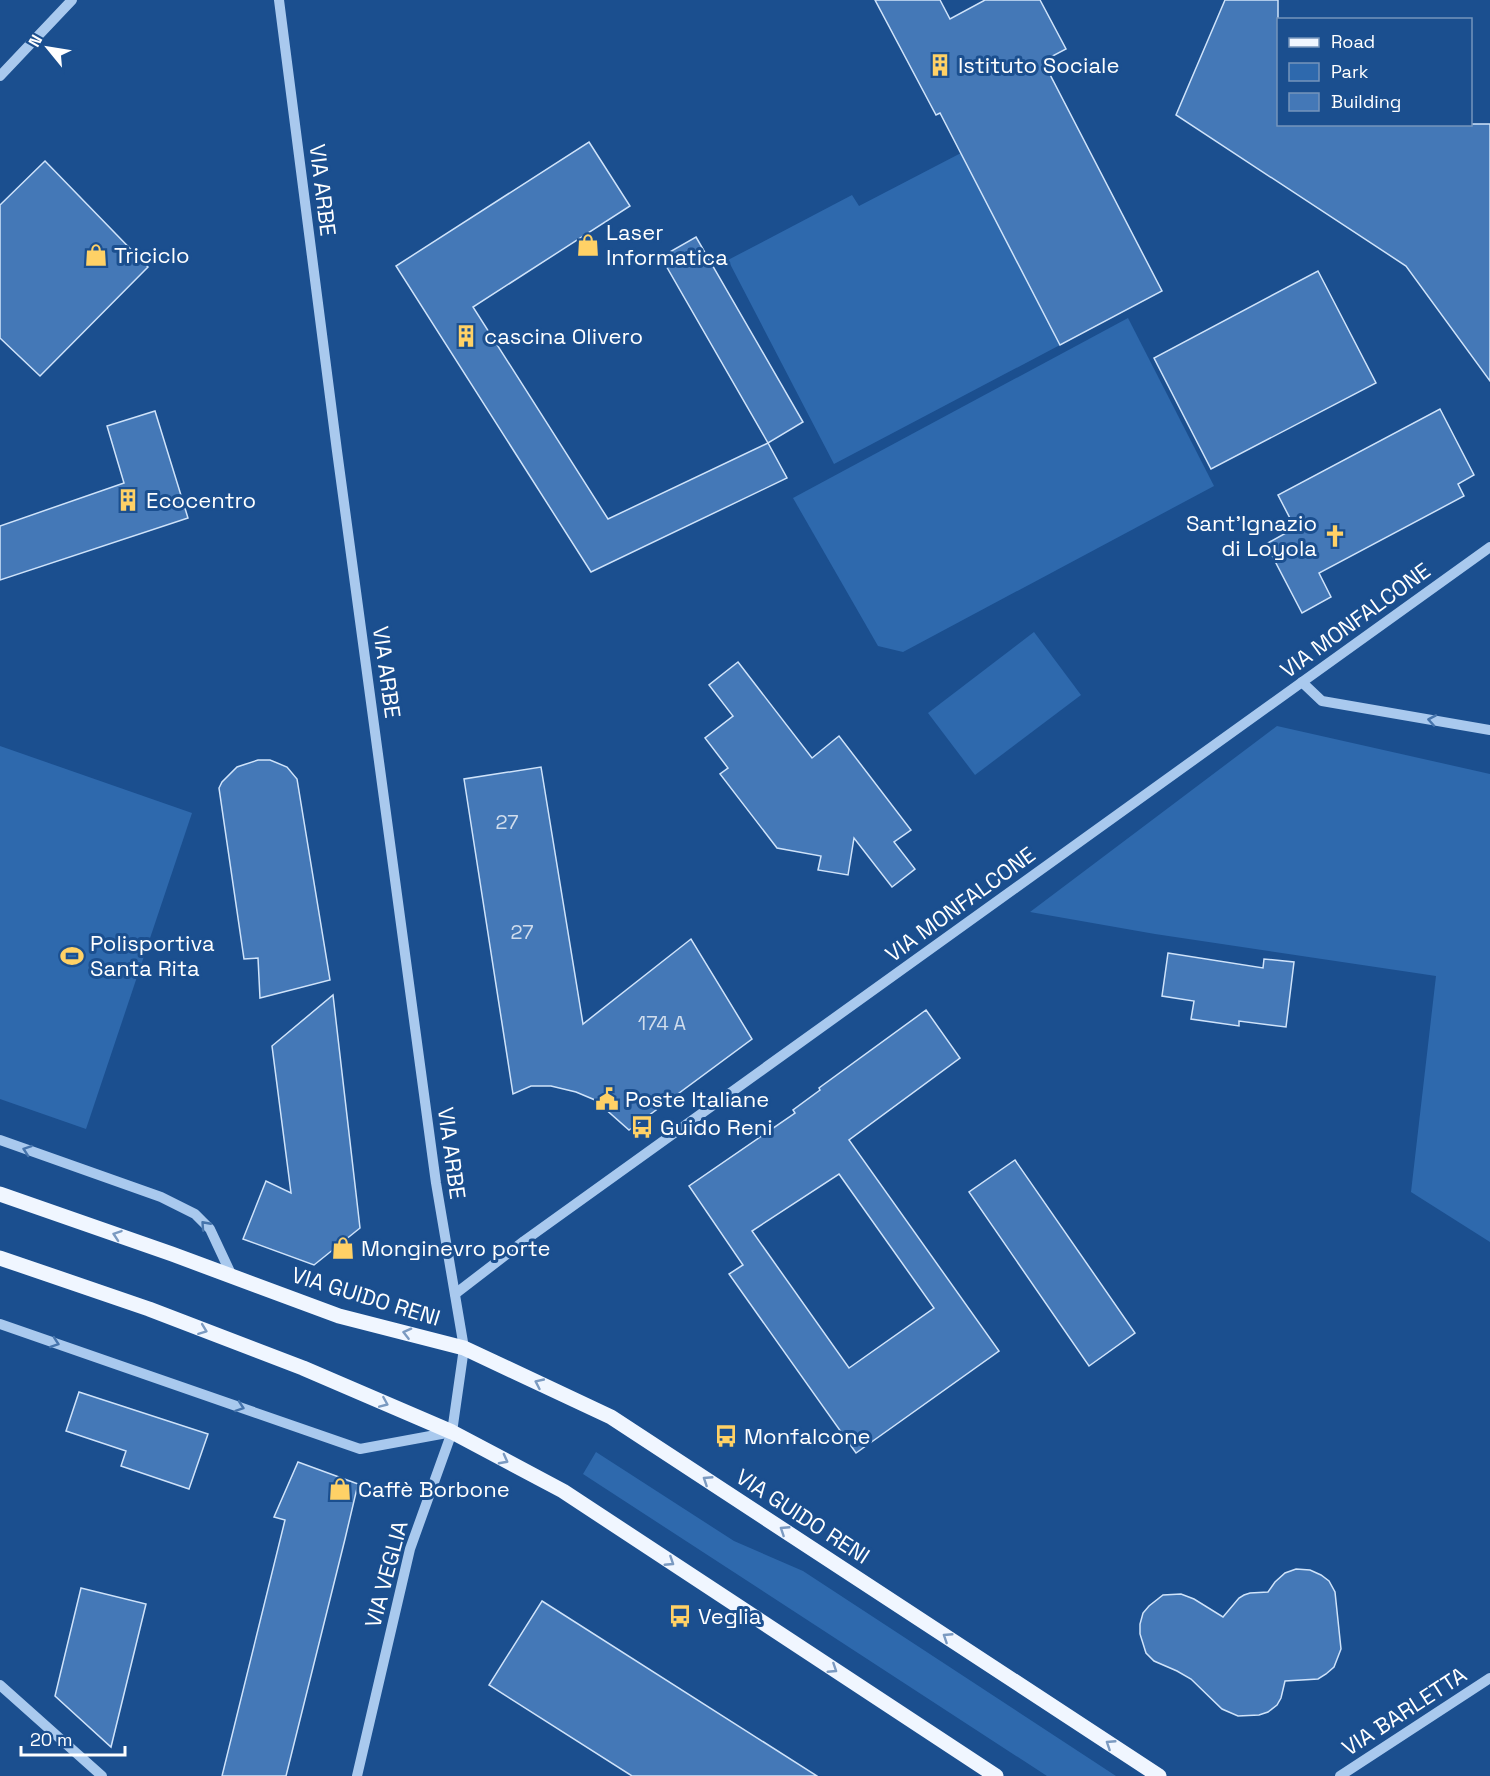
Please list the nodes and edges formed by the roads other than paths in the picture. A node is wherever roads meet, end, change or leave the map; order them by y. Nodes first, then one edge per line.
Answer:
1 (72, 0) edge
2 (279, 0) edge
3 (0, 76) edge
4 (1490, 547) edge
5 (1302, 682) junction
6 (1490, 730) edge
7 (0, 1140) edge
8 (0, 1194) edge
9 (0, 1258) edge
10 (232, 1276) junction
11 (454, 1294) junction
12 (0, 1324) edge
13 (464, 1348) junction
14 (452, 1432) junction
15 (1490, 1678) edge
16 (0, 1686) edge
17 (102, 1776) edge
18 (357, 1776) edge
19 (996, 1776) edge
20 (1159, 1776) edge
21 (1340, 1776) edge

1 - 3 street
2 - 11 street, VIA ARBE
4 - 5 street, VIA MONFALCONE
6 -> 5 street
5 - 11 street, VIA MONFALCONE
10 -> 7 street
10 -> 8 main road, VIA GUIDO RENI
9 -> 14 main road
13 -> 10 main road, VIA GUIDO RENI
11 - 13 street, VIA ARBE
12 -> 14 street
13 - 14 street, VIA VEGLIA
20 -> 13 main road, VIA GUIDO RENI
14 - 18 street, VIA VEGLIA
14 -> 19 main road
15 - 21 street, VIA BARLETTA
16 - 17 street

